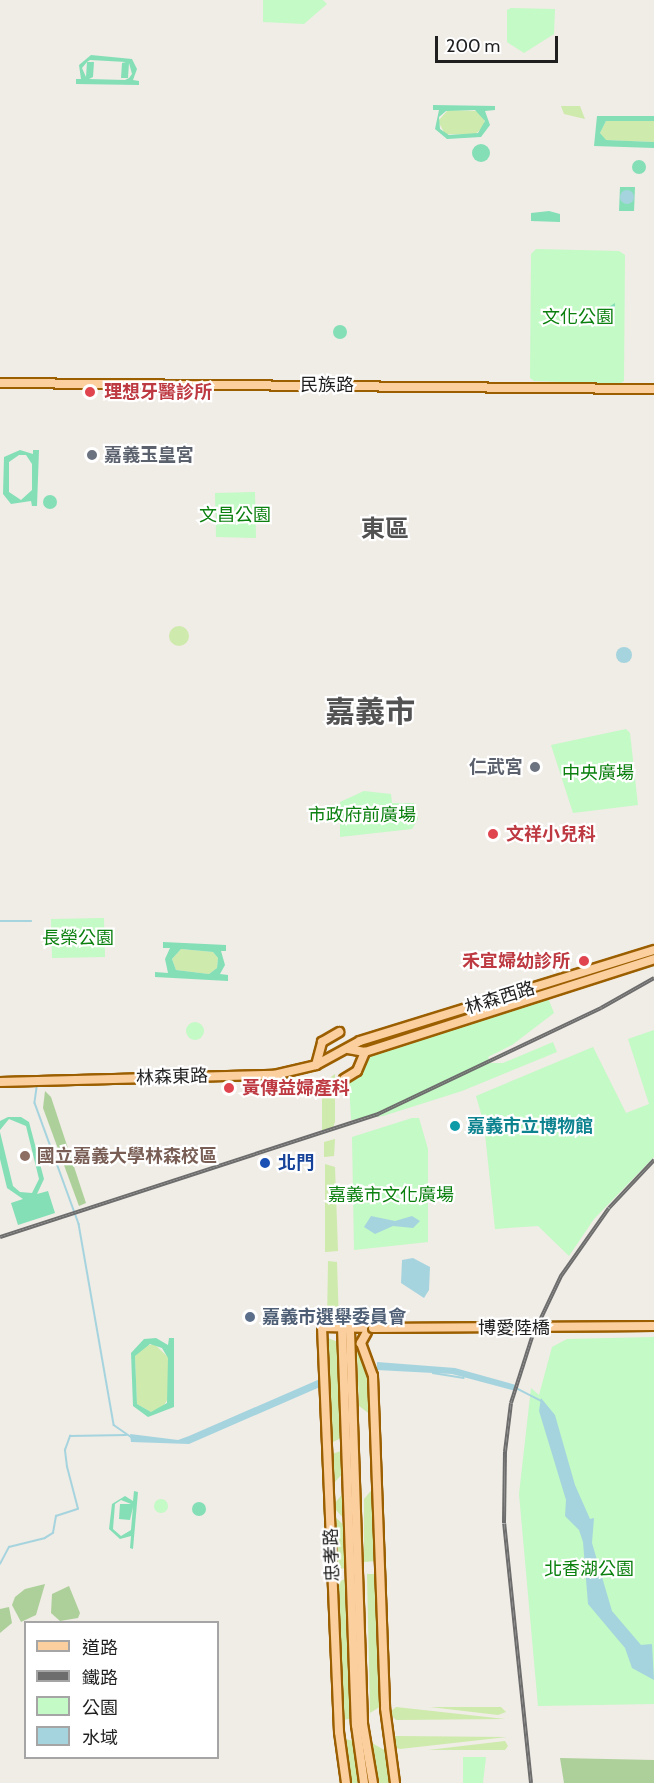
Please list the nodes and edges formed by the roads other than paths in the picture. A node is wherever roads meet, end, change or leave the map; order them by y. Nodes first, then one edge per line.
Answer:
1 (0, 383) edge
2 (654, 389) edge
3 (654, 950) edge
4 (654, 959) edge
5 (339, 1032) dead end
6 (348, 1049) junction
7 (365, 1052) junction
8 (340, 1054) joint
9 (316, 1065) junction
10 (344, 1079) dead end
11 (0, 1082) edge
12 (654, 1328) edge
13 (322, 1329) joint
14 (344, 1330) junction
15 (371, 1331) junction
16 (346, 1783) edge
17 (364, 1783) edge
18 (374, 1783) edge
19 (395, 1783) edge

1 - 2 main road, 民族路
3 - 6 main road, 林森西路
4 - 7 main road, 林森西路
5 - 9 main road
6 - 7 main road, 林森西路
6 - 8 main road, 林森西路
7 - 10 main road
8 - 9 main road, 林森東路
9 - 11 main road, 林森東路
12 - 15 main road, 博愛陸橋, bridge
13 - 14 main road, 博愛陸橋
13 - 16 main road, 忠孝路
14 - 15 main road, 博愛陸橋
14 - 17 main road, 忠孝路
14 - 18 main road, 忠孝路
15 - 19 main road

